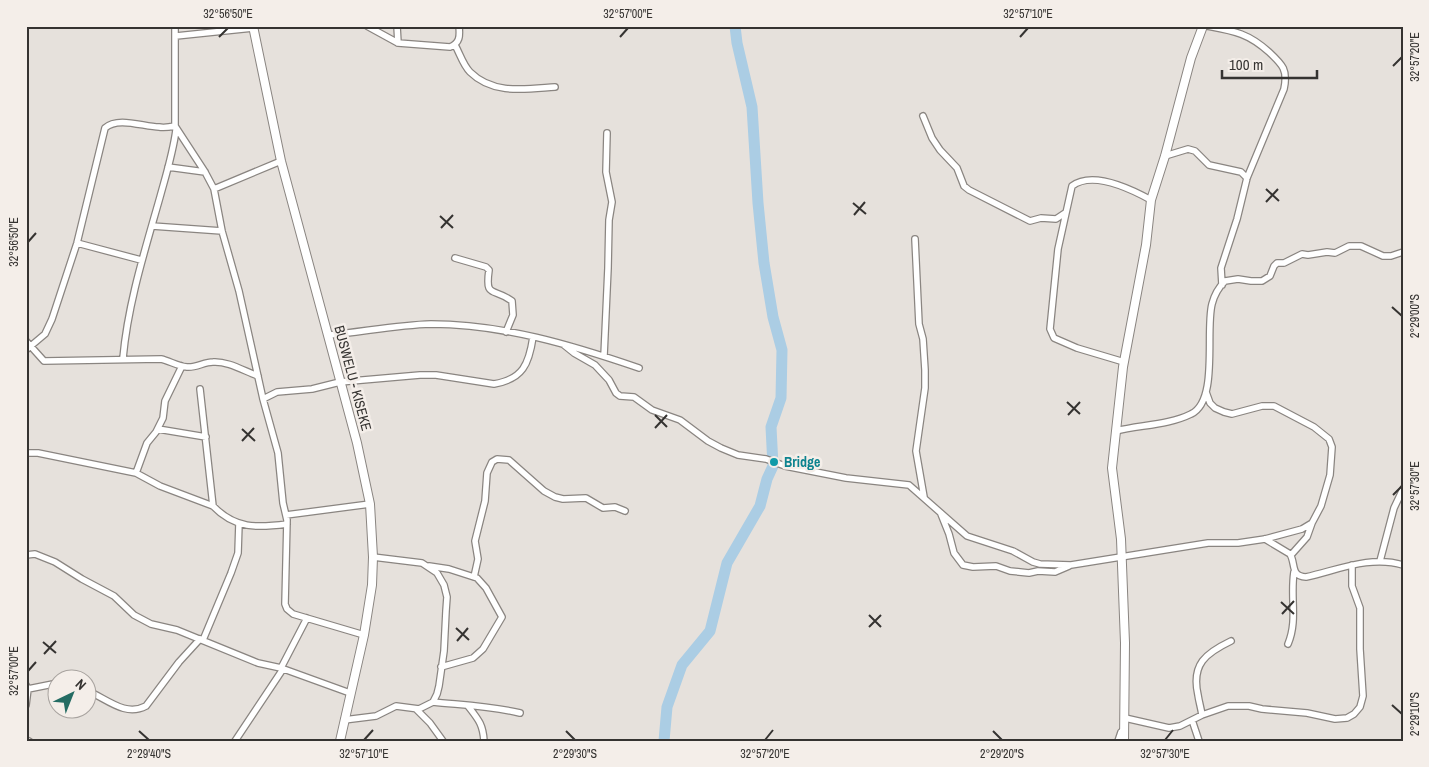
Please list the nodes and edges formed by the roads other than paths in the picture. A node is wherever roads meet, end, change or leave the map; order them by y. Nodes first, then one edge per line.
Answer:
1 (175, 26) edge
2 (367, 26) edge
3 (397, 26) edge
4 (459, 26) edge
5 (1203, 26) edge
6 (1207, 26) edge
7 (253, 27) edge
8 (176, 36) junction
9 (398, 43) junction
10 (455, 45) junction
11 (555, 87) dead end
12 (923, 116) dead end
13 (175, 128) junction
14 (607, 133) dead end
15 (1166, 156) junction
16 (282, 161) junction
17 (168, 167) junction
18 (205, 172) junction
19 (1247, 178) junction
20 (214, 189) junction
21 (1151, 200) junction
22 (1065, 213) junction
23 (152, 226) junction
24 (222, 230) junction
25 (915, 239) dead end
26 (77, 243) junction
27 (1403, 252) edge
28 (455, 258) dead end
29 (141, 260) junction
30 (1222, 285) junction
31 (506, 332) junction
32 (329, 335) junction
33 (533, 337) junction
34 (26, 341) edge
35 (564, 344) junction
36 (32, 346) junction
37 (26, 350) edge
38 (604, 356) junction
39 (123, 358) junction
40 (1124, 362) junction
41 (182, 366) junction
42 (639, 368) dead end
43 (258, 376) junction
44 (340, 382) junction
45 (200, 389) dead end
46 (1206, 392) junction
47 (263, 399) junction
48 (158, 428) junction
49 (1116, 431) junction
50 (206, 437) junction
51 (26, 453) edge
52 (136, 473) junction
53 (1403, 489) edge
54 (924, 497) junction
55 (370, 504) junction
56 (214, 506) junction
57 (938, 510) junction
58 (625, 511) dead end
59 (286, 515) junction
60 (1312, 523) junction
61 (239, 524) junction
62 (287, 524) junction
63 (1265, 539) junction
64 (26, 554) edge
65 (1290, 555) junction
66 (373, 557) junction
67 (1122, 558) junction
68 (1380, 561) junction
69 (1071, 565) junction
70 (1352, 565) junction
71 (1403, 565) edge
72 (429, 566) junction
73 (1294, 572) junction
74 (474, 577) junction
75 (307, 618) junction
76 (364, 635) junction
77 (201, 639) junction
78 (1231, 641) dead end
79 (1288, 644) dead end
80 (442, 667) junction
81 (282, 668) junction
82 (48, 684) edge
83 (27, 687) edge
84 (350, 693) junction
85 (98, 696) edge
86 (433, 702) junction
87 (26, 705) edge
88 (468, 706) junction
89 (416, 709) junction
90 (520, 712) dead end
91 (1202, 715) junction
92 (1124, 718) junction
93 (344, 720) junction
94 (1192, 720) junction
95 (1124, 730) junction
96 (234, 741) edge
97 (340, 741) edge
98 (443, 741) edge
99 (484, 741) edge
100 (1118, 741) edge
101 (1124, 741) edge
102 (1199, 741) edge

1 - 8 street
2 - 9 street
3 - 9 street
4 - 10 street
5 - 15 main road
6 - 19 street
7 - 8 street
7 - 16 main road, BUSWELU - KISEKE
8 - 13 street
9 - 10 street
10 - 11 street
12 - 22 street
13 - 17 street
13 - 18 street
13 - 26 street
14 - 38 street
15 - 19 street
15 - 21 main road
16 - 20 street
16 - 32 main road, BUSWELU - KISEKE
17 - 18 street
17 - 23 street
18 - 20 street
19 - 30 street
20 - 24 street
21 - 22 street
21 - 40 main road
22 - 40 street
23 - 24 street
23 - 29 street
24 - 43 street
25 - 54 street
26 - 29 street
26 - 36 street
27 - 30 street
28 - 31 street
29 - 39 street
30 - 46 street
31 - 32 street
31 - 33 street
32 - 44 main road, BUSWELU - KISEKE
33 - 35 street
33 - 44 street
34 - 36 street
35 - 38 street
35 - 54 street
36 - 37 street
36 - 39 street
38 - 42 street
39 - 41 street
40 - 49 main road
41 - 43 street
41 - 48 street
43 - 47 street
44 - 47 street
44 - 55 main road, BUSWELU - KISEKE
45 - 50 street
46 - 49 street
46 - 60 street
47 - 59 street
48 - 50 street
48 - 52 street
49 - 67 main road
50 - 56 street
51 - 52 street
52 - 56 street
53 - 68 street
54 - 57 street
55 - 59 street
55 - 66 main road, BUSWELU - KISEKE
56 - 61 street
57 - 69 street
57 - 69 street
58 - 74 street
59 - 62 street
60 - 63 street
60 - 65 street
61 - 62 street
61 - 77 street
62 - 75 street
63 - 65 street
63 - 67 street
64 - 77 street
65 - 73 street
66 - 72 street
66 - 76 main road, BUSWELU - KISEKE
67 - 69 street
67 - 92 main road
68 - 70 street
68 - 71 street
70 - 73 street
70 - 91 street
72 - 74 street
72 - 80 street
73 - 79 street
74 - 80 street
75 - 76 street
75 - 81 street
76 - 84 main road, BUSWELU - KISEKE
77 - 81 street
77 - 85 street
78 - 91 street
80 - 86 street
81 - 84 street
81 - 96 street
82 - 83 street
83 - 87 street
84 - 93 main road, BUSWELU - KISEKE
86 - 88 street
86 - 89 street
88 - 90 street
88 - 99 street
89 - 93 street
89 - 98 street
91 - 94 street
92 - 94 street
92 - 95 main road
93 - 97 main road, BUSWELU - KISEKE
94 - 102 street
95 - 100 street
95 - 101 main road

